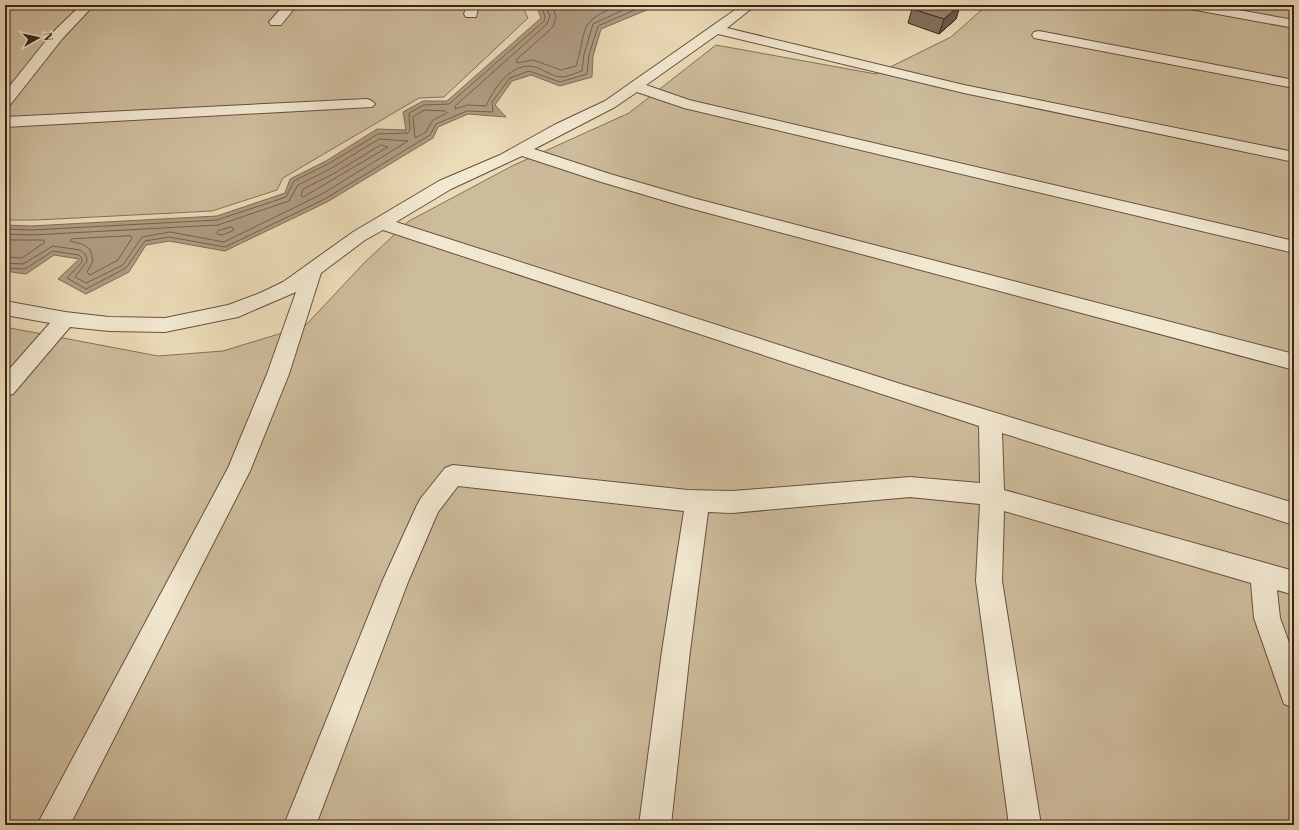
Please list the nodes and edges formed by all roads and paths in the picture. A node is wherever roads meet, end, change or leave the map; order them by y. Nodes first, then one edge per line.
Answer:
1 (88, 5) edge
2 (291, 5) edge
3 (750, 5) edge
4 (1190, 5) edge
5 (276, 22) dead end
6 (1294, 24) edge
7 (716, 29) junction
8 (1039, 35) dead end
9 (1294, 84) edge
10 (635, 86) junction
11 (5, 102) edge
12 (367, 104) dead end
13 (5, 122) edge
14 (521, 150) junction
15 (1294, 157) edge
16 (381, 223) junction
17 (1294, 247) edge
18 (313, 270) junction
19 (5, 308) edge
20 (66, 319) junction
21 (1294, 362) edge
22 (5, 388) edge
23 (990, 421) junction
24 (992, 497) junction
25 (698, 501) junction
26 (1294, 514) edge
27 (1263, 574) junction
28 (1294, 583) edge
29 (1294, 694) edge
30 (53, 825) edge
31 (300, 825) edge
32 (655, 825) edge
33 (1025, 825) edge

1 - 11 street
2 - 5 street
3 - 7 street
4 - 6 street
7 - 10 street
7 - 15 street
8 - 9 street
10 - 14 street
10 - 17 street
12 - 13 street
14 - 16 street
14 - 21 street
16 - 18 street
16 - 23 street
18 - 20 street
18 - 30 street
19 - 20 street
20 - 22 street
23 - 24 street
23 - 26 street
24 - 25 street
24 - 27 street
24 - 33 street
25 - 31 street
25 - 32 street
27 - 28 street
27 - 29 street

